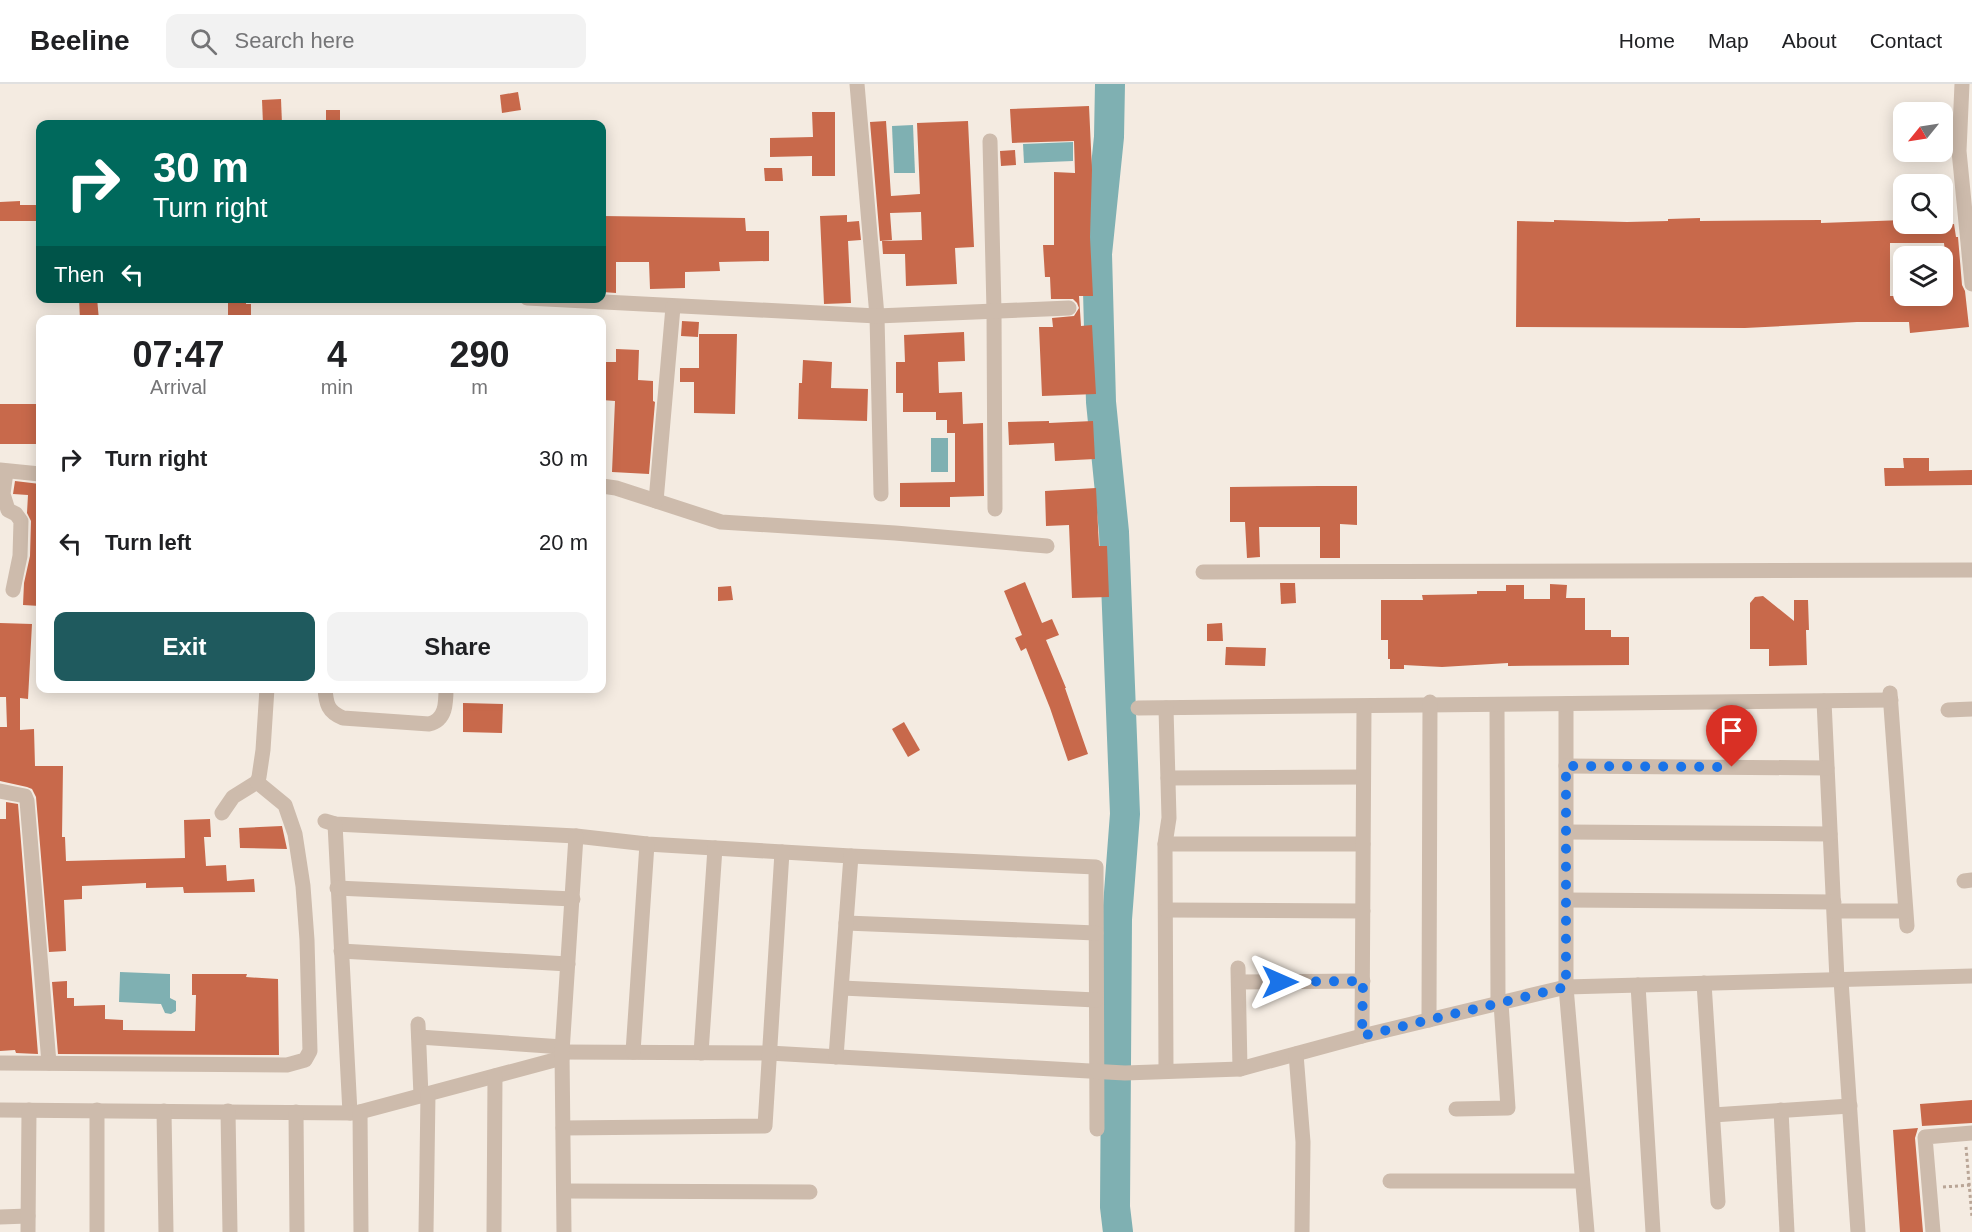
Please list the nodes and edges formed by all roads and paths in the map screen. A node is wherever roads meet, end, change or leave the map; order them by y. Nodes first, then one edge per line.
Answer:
1 (857, 84) edge
2 (1962, 84) edge
3 (990, 141) dead end
4 (1966, 153) edge
5 (1969, 229) edge
6 (1972, 284) edge
7 (606, 303) edge
8 (673, 307) junction
9 (1069, 308) dead end
10 (994, 311) junction
11 (877, 316) junction
12 (3, 471) edge
13 (36, 474) edge
14 (606, 487) edge
15 (881, 494) dead end
16 (656, 501) junction
17 (995, 509) dead end
18 (1047, 546) dead end
19 (1972, 570) edge
20 (1203, 572) dead end
21 (13, 590) dead end
22 (267, 693) edge
23 (325, 693) edge
24 (446, 693) edge
25 (1824, 701) junction
26 (1430, 704) junction
27 (1566, 704) junction
28 (1497, 705) junction
29 (1364, 707) junction
30 (1138, 708) dead end
31 (1166, 708) junction
32 (1972, 709) edge
33 (1948, 710) dead end
34 (1972, 725) edge
35 (1566, 766) junction
36 (1827, 768) junction
37 (1363, 777) junction
38 (1168, 778) junction
39 (257, 782) junction
40 (0, 791) edge
41 (222, 813) dead end
42 (1567, 832) junction
43 (1830, 834) junction
44 (576, 836) junction
45 (647, 844) junction
46 (1165, 844) junction
47 (1363, 844) junction
48 (715, 848) junction
49 (782, 852) junction
50 (851, 856) junction
51 (337, 888) junction
52 (573, 899) junction
53 (1567, 900) junction
54 (1834, 906) junction
55 (1166, 910) junction
56 (1363, 911) junction
57 (846, 923) junction
58 (1096, 933) junction
59 (341, 951) junction
60 (568, 964) junction
61 (1972, 976) edge
62 (1839, 980) junction
63 (1363, 981) junction
64 (1704, 984) junction
65 (1638, 985) junction
66 (1566, 987) junction
67 (842, 988) junction
68 (1096, 1000) junction
69 (1499, 1003) junction
70 (1429, 1020) junction
71 (1362, 1036) junction
72 (563, 1052) junction
73 (633, 1052) junction
74 (701, 1053) junction
75 (769, 1053) junction
76 (1296, 1054) junction
77 (837, 1057) junction
78 (0, 1063) edge
79 (49, 1063) junction
80 (1240, 1069) junction
81 (1166, 1070) junction
82 (1100, 1072) junction
83 (495, 1076) junction
84 (424, 1095) junction
85 (1850, 1106) junction
86 (1456, 1109) dead end
87 (0, 1110) edge
88 (29, 1110) junction
89 (97, 1110) junction
90 (164, 1110) junction
91 (1781, 1110) junction
92 (228, 1111) junction
93 (296, 1112) junction
94 (355, 1112) junction
95 (1713, 1114) junction
96 (563, 1128) junction
97 (1096, 1129) dead end
98 (1969, 1133) edge
99 (1390, 1181) dead end
100 (1582, 1181) junction
101 (1971, 1185) edge
102 (1929, 1188) junction
103 (564, 1191) junction
104 (810, 1192) dead end
105 (1718, 1202) dead end
106 (28, 1215) junction
107 (0, 1216) edge
108 (1972, 1217) edge
109 (28, 1232) edge
110 (97, 1232) edge
111 (166, 1232) edge
112 (230, 1232) edge
113 (297, 1232) edge
114 (361, 1232) edge
115 (426, 1232) edge
116 (494, 1232) edge
117 (564, 1232) edge
118 (1302, 1232) edge
119 (1587, 1232) edge
120 (1653, 1232) edge
121 (1787, 1232) edge
122 (1858, 1232) edge
123 (1933, 1232) edge

1 - 11 street
2 - 4 street
3 - 10 street
4 - 5 street
5 - 6 street
7 - 8 street
8 - 11 street
8 - 16 street
9 - 10 street
10 - 11 street
10 - 17 street
11 - 15 street
12 - 13 street
12 - 21 street
14 - 16 street
16 - 18 street
19 - 20 street
22 - 39 street
23 - 24 street
25 - 27 street
25 - 36 street
25 - 54 street
26 - 28 street
26 - 29 street
26 - 70 street
27 - 28 street
27 - 35 street
28 - 69 street
29 - 31 street
29 - 37 street
30 - 31 street
31 - 38 street
32 - 33 street
32 - 34 street
35 - 36 street
35 - 42 street
36 - 43 street
37 - 38 street
37 - 47 street
38 - 46 street
39 - 41 street
39 - 79 street
40 - 79 street
42 - 43 street
42 - 53 street
43 - 54 street
44 - 45 street
44 - 51 street
44 - 52 street
45 - 48 street
45 - 73 street
46 - 47 street
46 - 55 street
47 - 56 street
48 - 49 street
48 - 74 street
49 - 50 street
49 - 75 street
50 - 57 street
50 - 58 street
51 - 52 street
51 - 59 street
52 - 60 street
53 - 54 street
53 - 66 street
54 - 62 street
55 - 56 street
55 - 81 street
56 - 63 street
57 - 58 street
57 - 67 street
58 - 68 street
59 - 60 street
59 - 94 street
60 - 72 street
61 - 62 street
62 - 64 street
62 - 85 street
63 - 71 street
63 - 80 street
64 - 65 street
64 - 95 street
65 - 66 street
65 - 120 street
66 - 69 street
66 - 100 street
67 - 68 street
67 - 77 street
68 - 82 street
69 - 70 street
69 - 86 street
70 - 71 street
71 - 76 street
72 - 73 street
72 - 83 street
72 - 84 street
72 - 96 street
73 - 74 street
74 - 75 street
75 - 77 street
75 - 96 street
76 - 80 street
76 - 118 street
77 - 82 street
78 - 79 street
80 - 81 street
81 - 82 street
82 - 97 street
83 - 84 street
83 - 116 street
84 - 94 street
84 - 115 street
85 - 91 street
85 - 122 street
87 - 88 street
88 - 89 street
88 - 106 street
89 - 90 street
89 - 110 street
90 - 92 street
90 - 111 street
91 - 95 street
91 - 121 street
92 - 93 street
92 - 112 street
93 - 94 street
93 - 113 street
94 - 114 street
95 - 105 street
96 - 103 street
98 - 101 path
98 - 102 street
99 - 100 street
100 - 119 street
101 - 102 path
101 - 108 path
102 - 123 street
103 - 104 street
103 - 117 street
106 - 107 street
106 - 109 street

